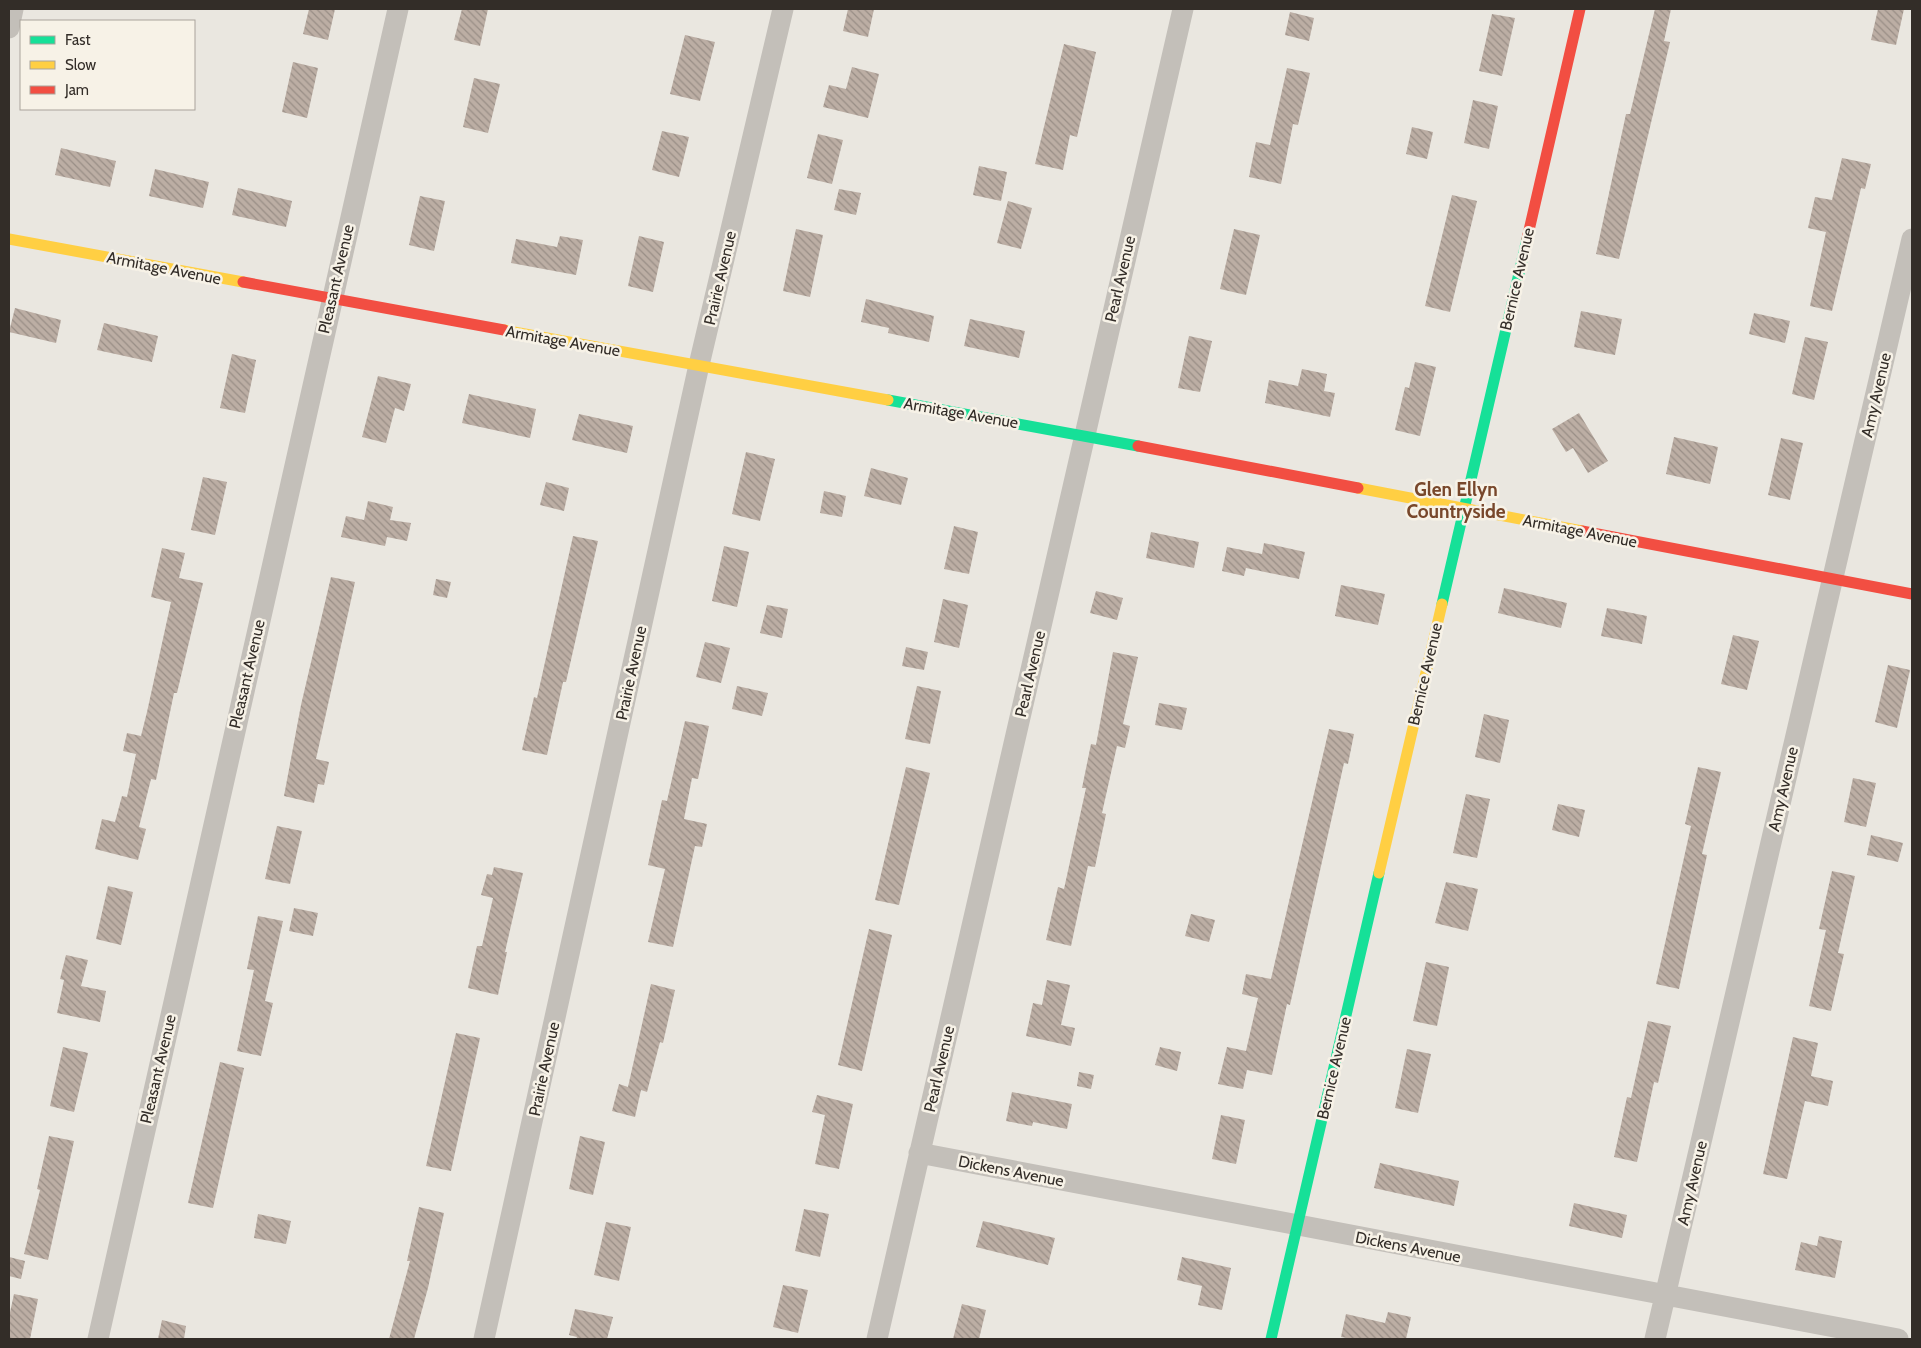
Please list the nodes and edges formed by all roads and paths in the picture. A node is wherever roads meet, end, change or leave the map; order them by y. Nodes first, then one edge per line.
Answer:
1 (13, 9) edge
2 (398, 9) edge
3 (783, 9) edge
4 (1183, 9) edge
5 (1580, 9) edge
6 (9, 28) edge
7 (9, 239) edge
8 (1912, 239) edge
9 (331, 300) junction
10 (699, 365) junction
11 (1085, 436) junction
12 (1463, 509) junction
13 (1833, 579) junction
14 (1912, 594) edge
15 (919, 1153) junction
16 (1298, 1226) junction
17 (1666, 1296) junction
18 (98, 1339) edge
19 (484, 1339) edge
20 (877, 1339) edge
21 (1271, 1339) edge
22 (1656, 1339) edge
23 (1898, 1339) edge

1 - 6 street
2 - 9 street, Pleasant Avenue
3 - 10 street, Prairie Avenue
4 - 11 street, Pearl Avenue
5 - 12 street, Bernice Avenue
7 - 9 street, Armitage Avenue
8 - 13 street, Amy Avenue
9 - 10 street, Armitage Avenue
9 - 18 street, Pleasant Avenue
10 - 11 street, Armitage Avenue
10 - 19 street, Prairie Avenue
11 - 12 street, Armitage Avenue
11 - 15 street, Pearl Avenue
12 - 13 street, Armitage Avenue
12 - 16 street, Bernice Avenue
13 - 14 street, Armitage Avenue
13 - 17 street, Amy Avenue
15 - 16 street, Dickens Avenue
15 - 20 street, Pearl Avenue
16 - 17 street, Dickens Avenue
16 - 21 street, Bernice Avenue
17 - 22 street, Amy Avenue
17 - 23 street, Dickens Avenue

